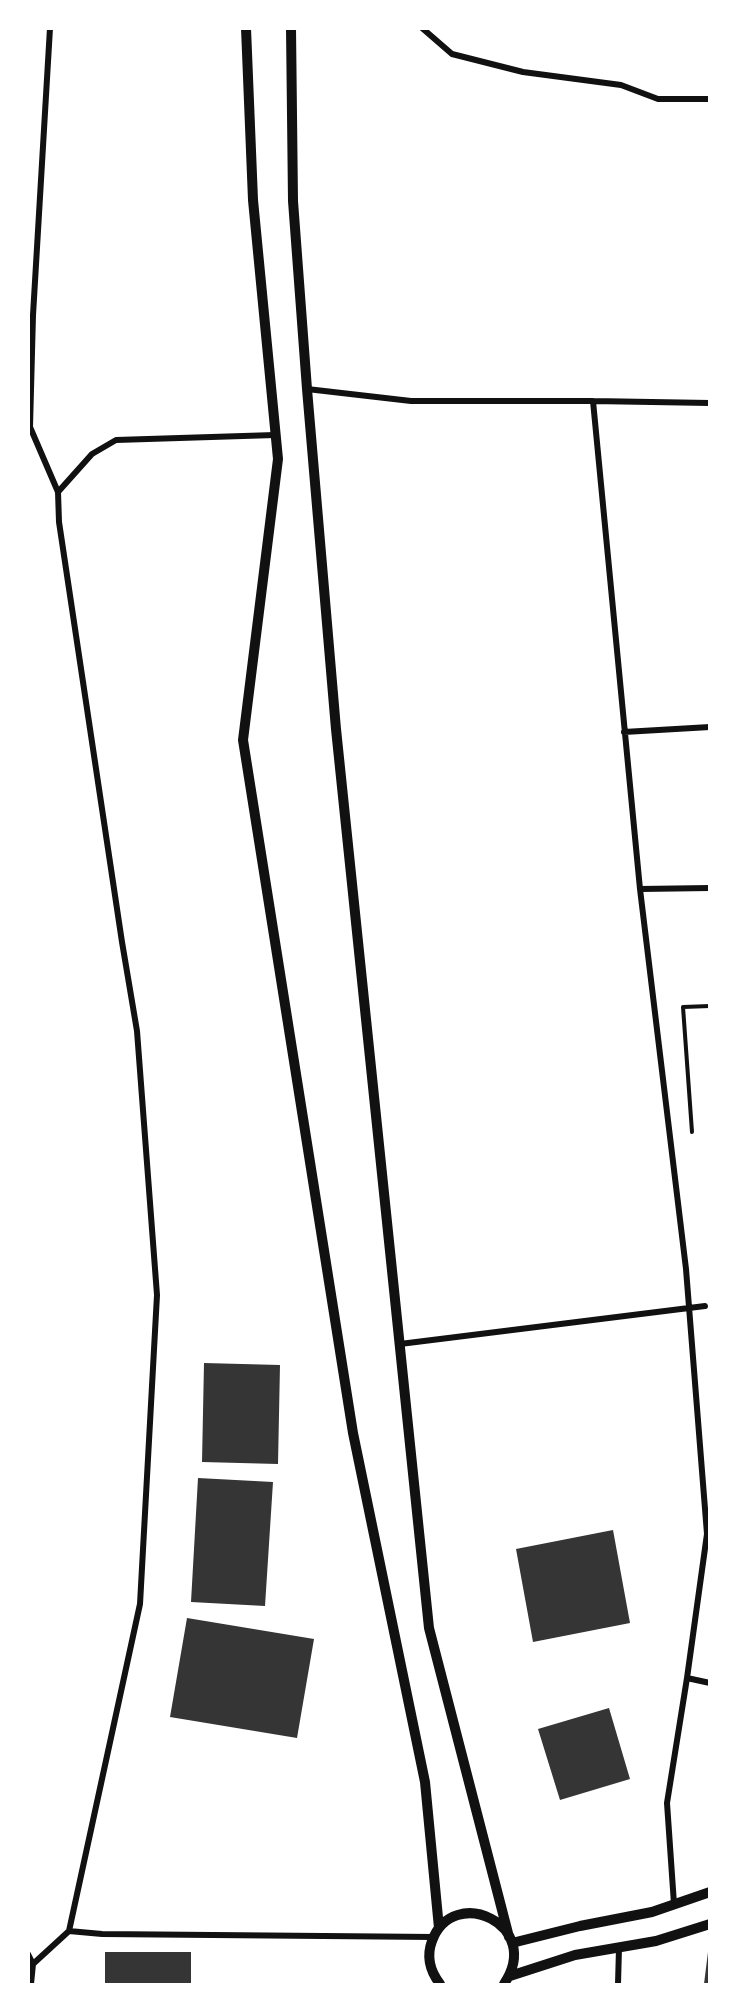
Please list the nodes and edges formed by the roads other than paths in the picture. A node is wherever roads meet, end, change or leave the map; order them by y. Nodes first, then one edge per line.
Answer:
1 (50, 28) edge
2 (246, 28) edge
3 (291, 28) edge
4 (422, 28) edge
5 (710, 99) edge
6 (307, 389) junction
7 (593, 400) junction
8 (710, 403) edge
9 (275, 435) junction
10 (58, 492) junction
11 (710, 727) edge
12 (624, 732) junction
13 (710, 888) edge
14 (640, 889) junction
15 (705, 1306) dead end
16 (690, 1309) junction
17 (400, 1344) junction
18 (708, 1534) edge
19 (687, 1678) junction
20 (710, 1683) edge
21 (710, 1892) edge
22 (674, 1904) junction
23 (710, 1924) edge
24 (69, 1930) junction
25 (436, 1933) junction
26 (511, 1940) junction
27 (619, 1947) junction
28 (28, 1954) edge
29 (33, 1964) junction
30 (507, 1980) edge
31 (435, 1981) edge
32 (31, 1984) edge
33 (618, 1984) edge

1 - 10 street
2 - 9 street
3 - 6 street
4 - 5 street
6 - 7 street
6 - 17 street
7 - 8 street
7 - 12 street
9 - 10 street
9 - 25 street
10 - 24 street
11 - 12 street
12 - 14 street
13 - 14 street
14 - 16 street
15 - 16 street
16 - 17 street
16 - 18 street
17 - 26 street
18 - 19 street
19 - 20 street
19 - 22 street
21 - 22 street
22 - 26 street
23 - 27 street
24 - 25 street
24 - 29 street
25 - 26 street
25 - 31 street
26 - 30 street
27 - 30 street
27 - 33 street
28 - 29 street
29 - 32 street

